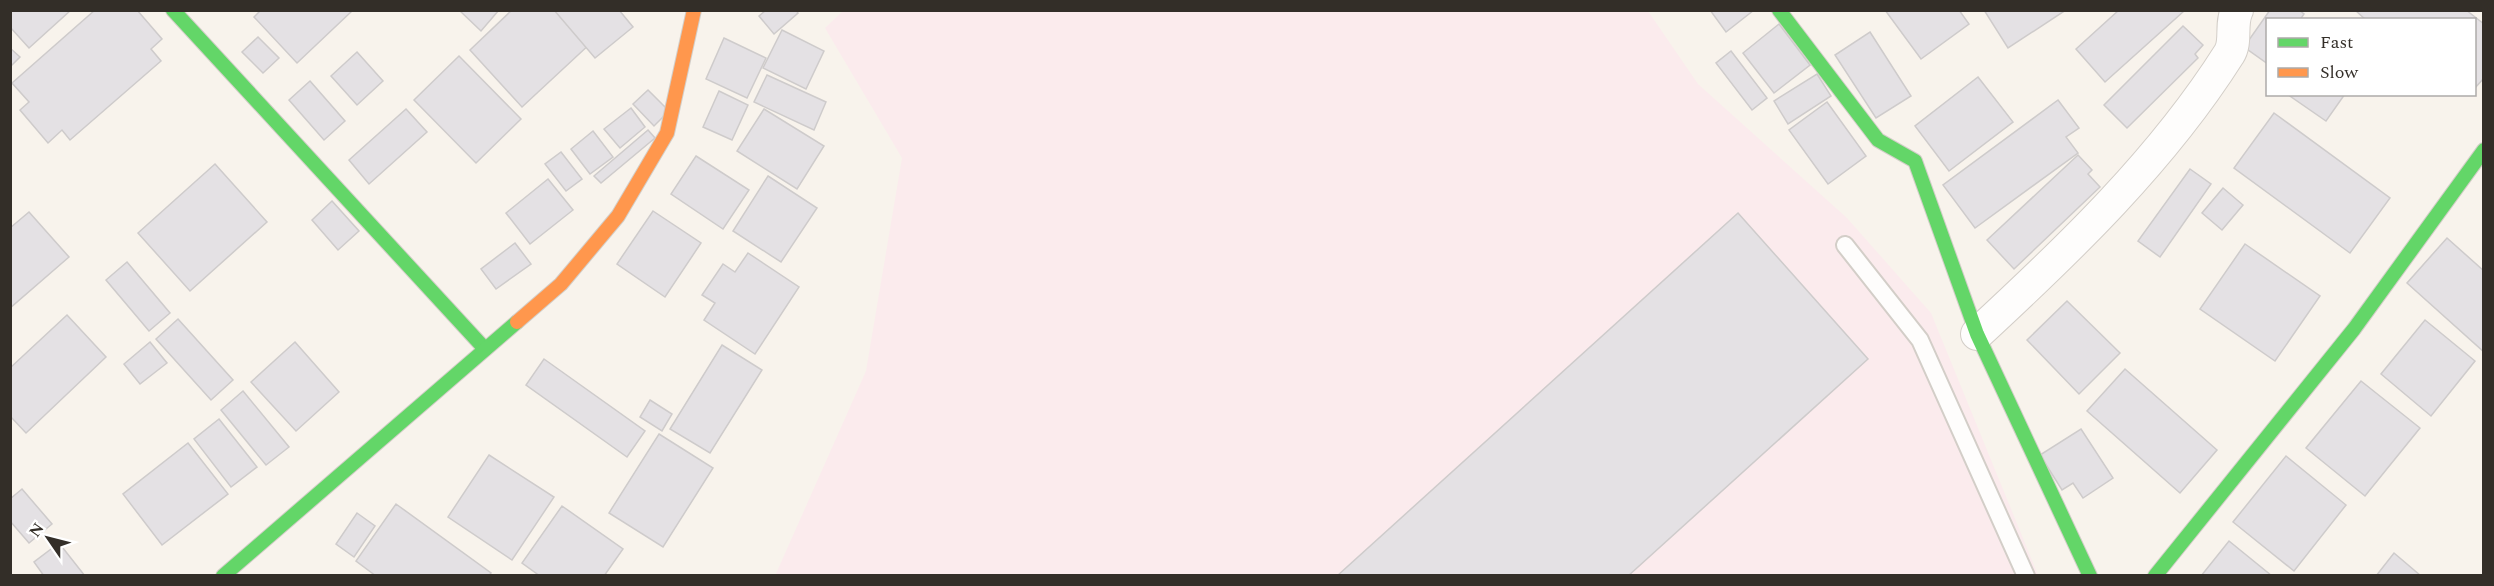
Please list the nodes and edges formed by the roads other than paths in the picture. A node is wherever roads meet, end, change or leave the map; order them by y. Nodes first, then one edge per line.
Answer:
1 (173, 10) edge
2 (694, 10) edge
3 (1779, 10) edge
4 (2237, 10) edge
5 (2484, 150) edge
6 (1845, 245) dead end
7 (1977, 334) junction
8 (485, 349) junction
9 (223, 576) edge
10 (2026, 576) edge
11 (2090, 576) edge
12 (2155, 576) edge

1 - 8 street
2 - 8 street
3 - 7 street
4 - 7 street
5 - 12 street
6 - 10 lane
7 - 11 street
8 - 9 street

